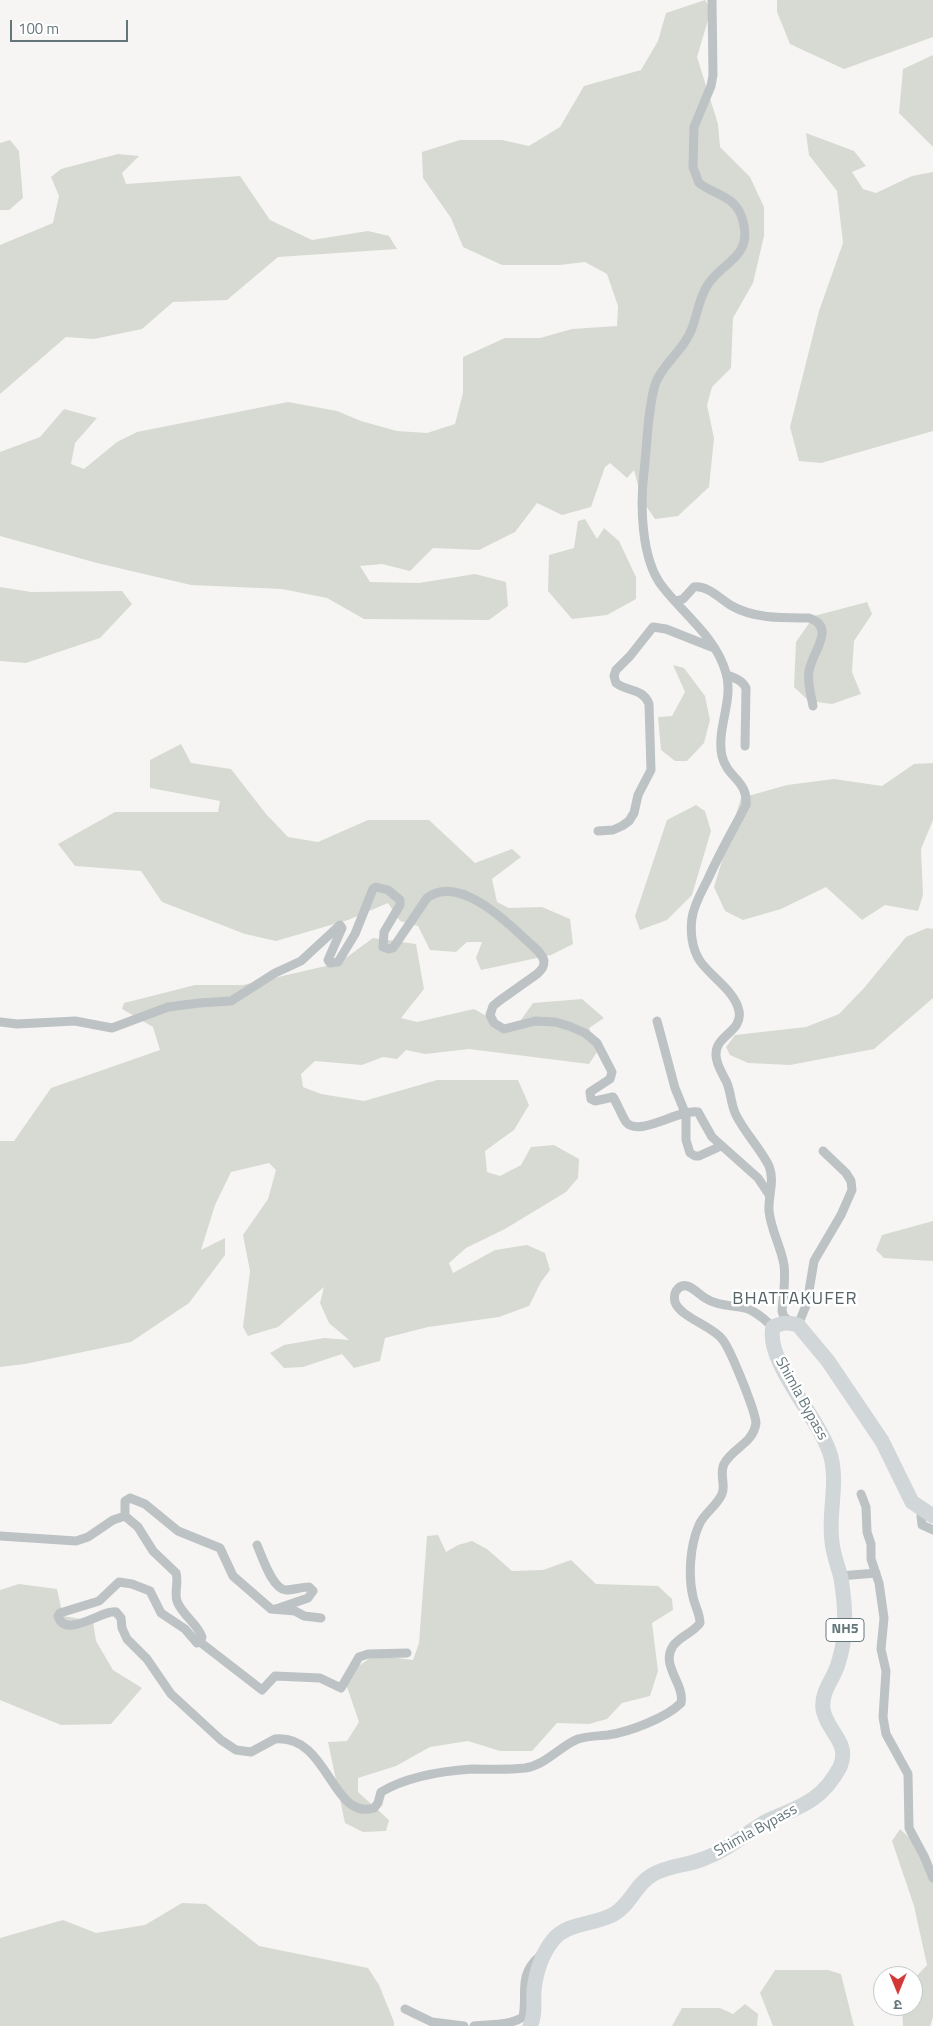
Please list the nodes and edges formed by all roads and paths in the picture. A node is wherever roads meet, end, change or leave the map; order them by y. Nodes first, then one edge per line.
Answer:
1 (712, 0) edge
2 (676, 601) junction
3 (714, 648) junction
4 (727, 675) junction
5 (813, 706) dead end
6 (744, 746) dead end
7 (598, 831) dead end
8 (657, 1021) dead end
9 (0, 1022) edge
10 (685, 1112) junction
11 (721, 1146) junction
12 (823, 1151) dead end
13 (770, 1196) junction
14 (794, 1324) junction
15 (773, 1327) junction
16 (861, 1494) dead end
17 (929, 1514) edge
18 (125, 1516) junction
19 (933, 1530) edge
20 (0, 1536) edge
21 (257, 1545) dead end
22 (876, 1573) junction
23 (840, 1576) junction
24 (273, 1610) junction
25 (322, 1618) dead end
26 (200, 1642) junction
27 (407, 1653) dead end
28 (933, 1878) edge
29 (544, 1953) junction
30 (405, 2009) dead end
31 (464, 2026) edge
32 (474, 2026) edge
33 (530, 2026) edge

1 - 2 street
2 - 3 street
2 - 5 street
3 - 4 street
3 - 7 street
4 - 6 street
4 - 13 street
8 - 10 street
9 - 10 street
10 - 11 street
10 - 11 street
11 - 13 street
12 - 14 street
13 - 14 street
14 - 15 highway
14 - 17 highway
15 - 23 highway, Shimla Bypass / NH5
15 - 26 street
16 - 22 street
17 - 19 street
18 - 20 street
18 - 24 street
18 - 26 street
21 - 24 street
22 - 23 street
22 - 28 street
23 - 29 highway, Shimla Bypass / NH5
24 - 25 street
26 - 27 street
29 - 32 street
29 - 33 highway, Shimla Bypass / NH5
30 - 31 street

